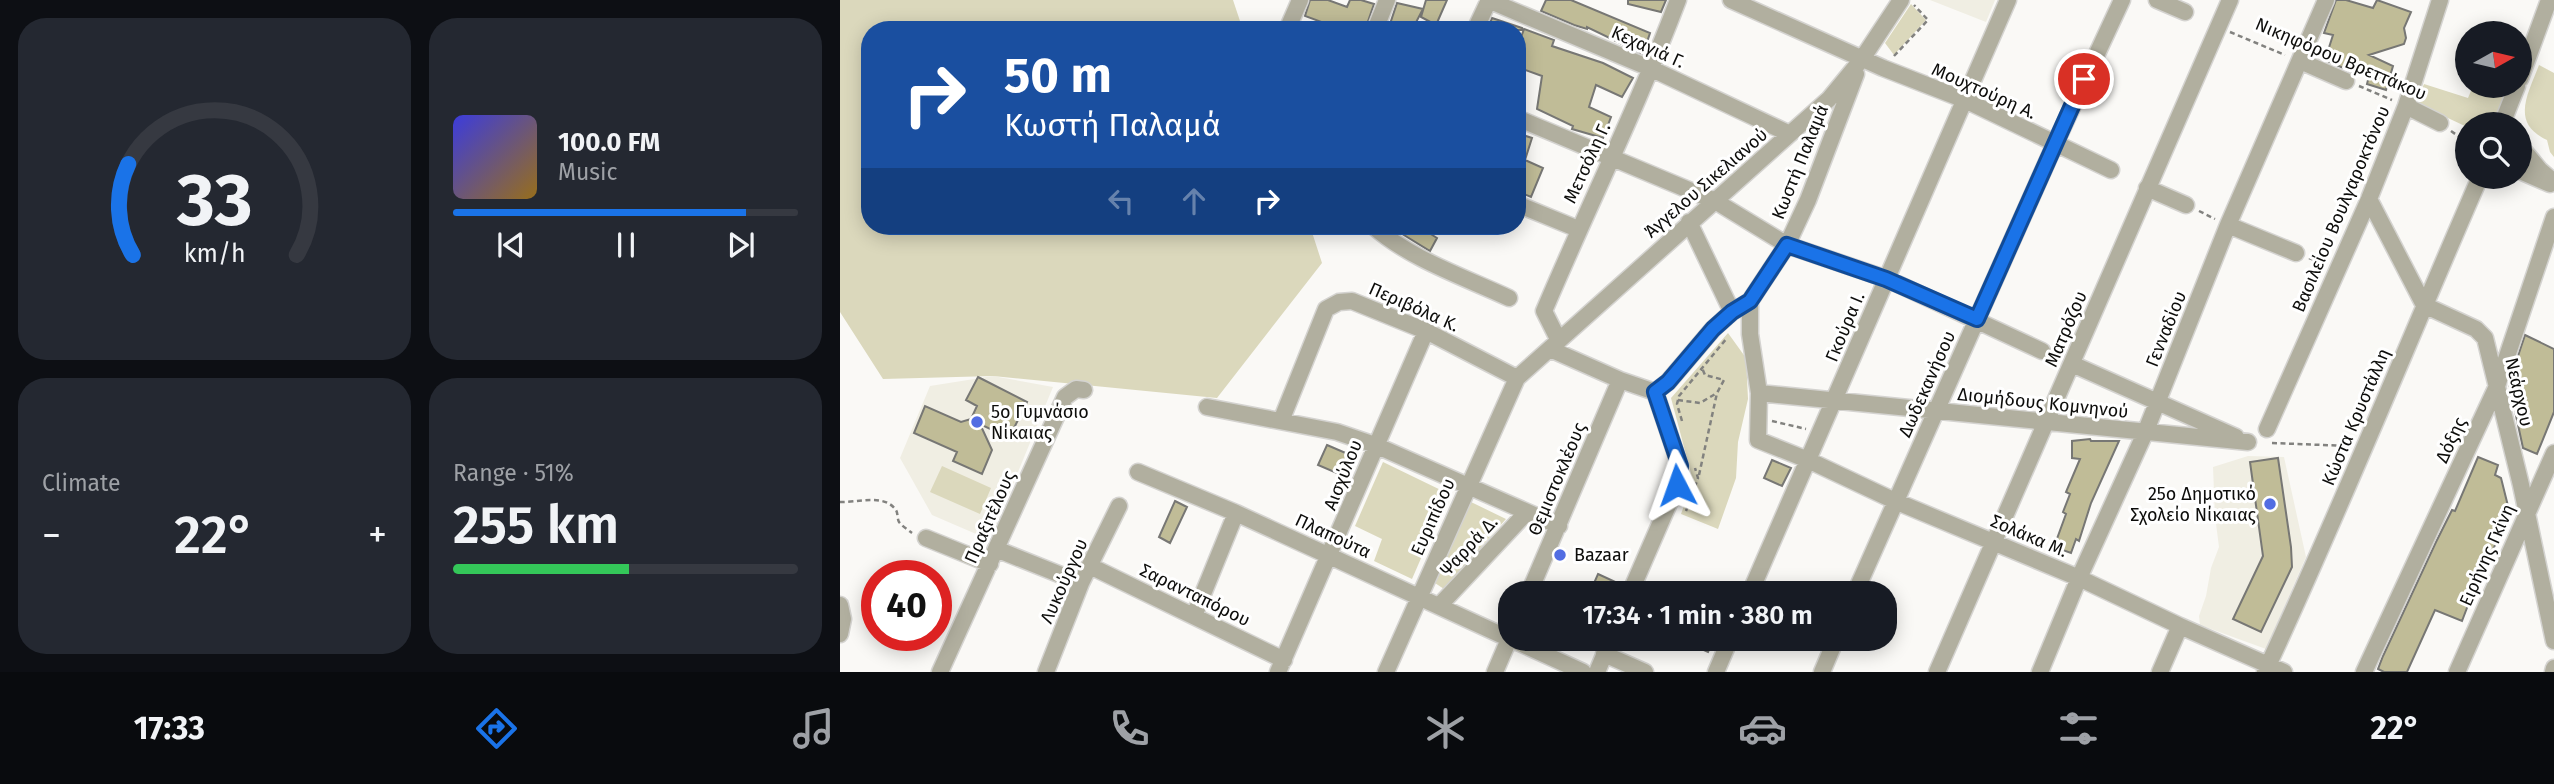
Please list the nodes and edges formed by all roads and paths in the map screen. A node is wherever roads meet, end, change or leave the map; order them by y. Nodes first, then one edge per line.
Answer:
1 (1300, 0) edge
2 (1388, 0) edge
3 (1488, 0) edge
4 (1678, 0) edge
5 (1731, 0) edge
6 (1901, 0) edge
7 (1910, 0) edge
8 (2008, 0) edge
9 (2122, 0) edge
10 (2157, 0) edge
11 (2230, 0) edge
12 (2326, 0) edge
13 (2440, 0) edge
14 (2549, 0) edge
15 (1761, 6) edge
16 (2185, 12) dead end
17 (1291, 21) edge
18 (1379, 21) edge
19 (1479, 21) edge
20 (2218, 27) junction
21 (2532, 46) edge
22 (1862, 59) junction
23 (2300, 61) junction
24 (1883, 68) junction
25 (1652, 69) junction
26 (2346, 81) joint
27 (1965, 100) junction
28 (2406, 106) junction
29 (1526, 122) edge
30 (2440, 123) joint
31 (1790, 134) junction
32 (2455, 134) edge
33 (2055, 144) junction
34 (1611, 158) junction
35 (2532, 160) edge
36 (2111, 170) dead end
37 (2532, 176) edge
38 (2554, 184) edge
39 (2147, 188) junction
40 (2475, 189) edge
41 (2369, 199) junction
42 (1715, 201) junction
43 (2186, 205) joint
44 (1526, 208) edge
45 (2554, 218) edge
46 (1689, 222) junction
47 (2228, 225) junction
48 (1578, 229) junction
49 (1390, 235) edge
50 (1787, 245) junction
51 (2296, 253) joint
52 (2337, 268) junction
53 (1886, 279) junction
54 (1509, 298) dead end
55 (1750, 301) junction
56 (2424, 306) junction
57 (1732, 312) junction
58 (1977, 319) junction
59 (1426, 331) junction
60 (1727, 338) dead end
61 (1555, 345) junction
62 (2042, 352) dead end
63 (2072, 364) junction
64 (1702, 368) junction
65 (1517, 378) junction
66 (1620, 380) junction
67 (2497, 386) junction
68 (1084, 390) dead end
69 (1655, 392) junction
70 (1717, 393) junction
71 (1759, 393) junction
72 (1677, 400) junction
73 (1834, 401) junction
74 (2157, 402) junction
75 (1207, 408) dead end
76 (1935, 412) junction
77 (1763, 419) dead end
78 (1281, 421) junction
79 (2047, 423) junction
80 (2267, 429) dead end
81 (1809, 430) dead end
82 (1684, 431) dead end
83 (2145, 433) junction
84 (2248, 442) junction
85 (1376, 446) junction
86 (2366, 447) junction
87 (2554, 453) edge
88 (1808, 460) junction
89 (1694, 466) dead end
90 (1138, 472) dead end
91 (1698, 478) junction
92 (1467, 487) junction
93 (1895, 501) junction
94 (840, 502) edge
95 (1119, 506) dead end
96 (1686, 511) dead end
97 (1527, 512) junction
98 (1236, 513) junction
99 (2526, 513) junction
100 (1559, 526) junction
101 (920, 536) joint
102 (1993, 542) junction
103 (996, 549) junction
104 (1330, 556) junction
105 (990, 564) junction
106 (1090, 566) junction
107 (2078, 578) junction
108 (1534, 581) edge
109 (1635, 581) edge
110 (1755, 581) edge
111 (1861, 581) edge
112 (1081, 583) junction
113 (1419, 597) junction
114 (840, 605) edge
115 (1438, 606) junction
116 (1194, 616) junction
117 (2180, 626) junction
118 (1498, 633) edge
119 (840, 634) edge
120 (2554, 641) edge
121 (1504, 651) edge
122 (1538, 651) edge
123 (1606, 651) edge
124 (1615, 651) edge
125 (1726, 651) edge
126 (1831, 651) edge
127 (1281, 666) edge
128 (2267, 669) edge
129 (1049, 671) edge
130 (940, 672) edge
131 (1386, 672) edge
132 (1495, 672) edge
133 (1583, 672) edge
134 (1597, 672) edge
135 (1645, 672) edge
136 (1716, 672) edge
137 (1822, 672) edge
138 (1937, 672) edge
139 (2040, 672) edge
140 (2160, 672) edge
141 (2284, 672) edge
142 (2364, 672) edge
143 (2457, 672) edge

1 - 17 street
2 - 18 street
3 - 19 street
3 - 25 street, Κεχαγιά Γ.
4 - 25 street, Μετσόλη Γ.
5 - 15 street, Μουχτούρη Α.
6 - 22 street, Άγγελου Σικελιανού
7 - 24 path
8 - 27 street, Γκούρα Ι.
9 - 33 street, Δωδεκανήσου
10 - 16 street
11 - 20 street, Ματρόζου
12 - 23 street, Γενναδίου
13 - 28 street, Βασιλείου Βουλγαροκτόνου
14 - 21 street
15 - 22 street, Μουχτούρη Α.
20 - 23 path, Νικηφόρου Βρεττάκου
20 - 39 street, Ματρόζου
22 - 24 street, Μουχτούρη Α.
22 - 31 street, Άγγελου Σικελιανού
22 - 50 street, Κωστή Παλαμά
23 - 26 street, Νικηφόρου Βρεττάκου
23 - 47 street, Γενναδίου
24 - 27 street, Μουχτούρη Α.
25 - 31 street, Κεχαγιά Γ.
25 - 34 street, Μετσόλη Γ.
26 - 28 path, Νικηφόρου Βρεττάκου
27 - 33 street, Μουχτούρη Α.
27 - 53 street, Γκούρα Ι.
28 - 30 street, Νικηφόρου Βρεττάκου
28 - 41 street, Βασιλείου Βουλγαροκτόνου
29 - 34 street
30 - 32 path, Νικηφόρου Βρεττάκου
31 - 42 street, Άγγελου Σικελιανού
33 - 36 street, Μουχτούρη Α.
33 - 58 street, Δωδεκανήσου
34 - 42 street
34 - 48 street, Μετσόλη Γ.
35 - 38 street
37 - 38 street
39 - 43 street
39 - 63 street, Ματρόζου
40 - 56 street, Κώστα Κρυστάλλη
41 - 52 street, Βασιλείου Βουλγαροκτόνου
41 - 56 street
42 - 46 street, Άγγελου Σικελιανού
42 - 50 street
43 - 47 path
44 - 48 street
45 - 67 street, Δόξης
46 - 57 street
46 - 61 street, Άγγελου Σικελιανού
47 - 51 street
47 - 74 street, Γενναδίου
48 - 61 street, Μετσόλη Γ.
49 - 54 street
50 - 53 street
50 - 55 street, Κωστή Παλαμά
51 - 52 path
52 - 80 street, Βασιλείου Βουλγαροκτόνου
53 - 58 street
53 - 73 street, Γκούρα Ι.
55 - 57 street, Κωστή Παλαμά
55 - 71 street
56 - 67 street, Νεάρχου
56 - 86 street, Κώστα Κρυστάλλη
57 - 69 street, Κωστή Παλαμά
58 - 62 street
58 - 76 street, Δωδεκανήσου
59 - 65 street, Περιβόλα Κ.
59 - 78 street, Περιβόλα Κ.
59 - 85 street, Αισχύλου
60 - 64 path
61 - 65 street, Άγγελου Σικελιανού
61 - 66 street
63 - 74 street
63 - 79 street, Ματρόζου
64 - 70 path
64 - 72 path
65 - 92 street, Ευριπίδου
66 - 69 street
66 - 100 street, Θεμιστοκλέους
67 - 99 street, Νεάρχου
67 - 142 street, Δόξης
68 - 103 street, Πραξιτέλους
69 - 109 street
70 - 72 path
70 - 91 path
71 - 73 street, Διομήδους Κομνηνού
71 - 88 street, Σολάκα Μ.
72 - 82 path
73 - 76 street, Διομήδους Κομνηνού
73 - 88 street, Γκούρα Ι.
74 - 83 street, Γενναδίου
74 - 84 street
75 - 78 street
76 - 79 street, Διομήδους Κομνηνού
76 - 93 street, Δωδεκανήσου
77 - 81 path
78 - 85 street
79 - 83 street, Διομήδους Κομνηνού
79 - 102 street, Ματρόζου
83 - 84 street, Διομήδους Κομνηνού
83 - 107 street, Γενναδίου
84 - 86 path
85 - 92 street
85 - 104 street, Αισχύλου
86 - 128 street, Κώστα Κρυστάλλη
87 - 99 street, Ειρήνης Γκίνη
88 - 93 street, Σολάκα Μ.
88 - 110 street, Γκούρα Ι.
89 - 91 path
90 - 98 street, Πλαπούτα
91 - 96 path
92 - 97 street
92 - 113 street, Ευριπίδου
93 - 102 street, Σολάκα Μ.
93 - 111 street, Δωδεκανήσου
94 - 101 path
95 - 106 street, Λυκούργου
97 - 100 street
97 - 115 street, Ψαρρά Δ.
98 - 104 street, Πλαπούτα
98 - 116 street
99 - 120 street, Νεάρχου
99 - 143 street, Ειρήνης Γκίνη
100 - 108 street, Θεμιστοκλέους
101 - 105 street
102 - 107 street, Σολάκα Μ.
102 - 138 street, Ματρόζου
103 - 105 street, Πραξιτέλους
103 - 112 street
104 - 113 street, Πλαπούτα
104 - 127 street, Αισχύλου
105 - 130 street, Πραξιτέλους
106 - 112 street, Λυκούργου
106 - 116 street, Σαρανταπόρου
107 - 117 street, Σολάκα Μ.
107 - 139 street, Γενναδίου
112 - 129 street, Λυκούργου
113 - 115 street, Πλαπούτα
113 - 131 street, Ευριπίδου
114 - 119 street
115 - 118 street, Πλαπούτα
116 - 127 street, Σαρανταπόρου
117 - 128 street, Σολάκα Μ.
117 - 140 street
121 - 132 street
122 - 133 street, Πλαπούτα
123 - 134 street
124 - 135 street
125 - 136 street
126 - 137 street
128 - 141 street, Σολάκα Μ.

